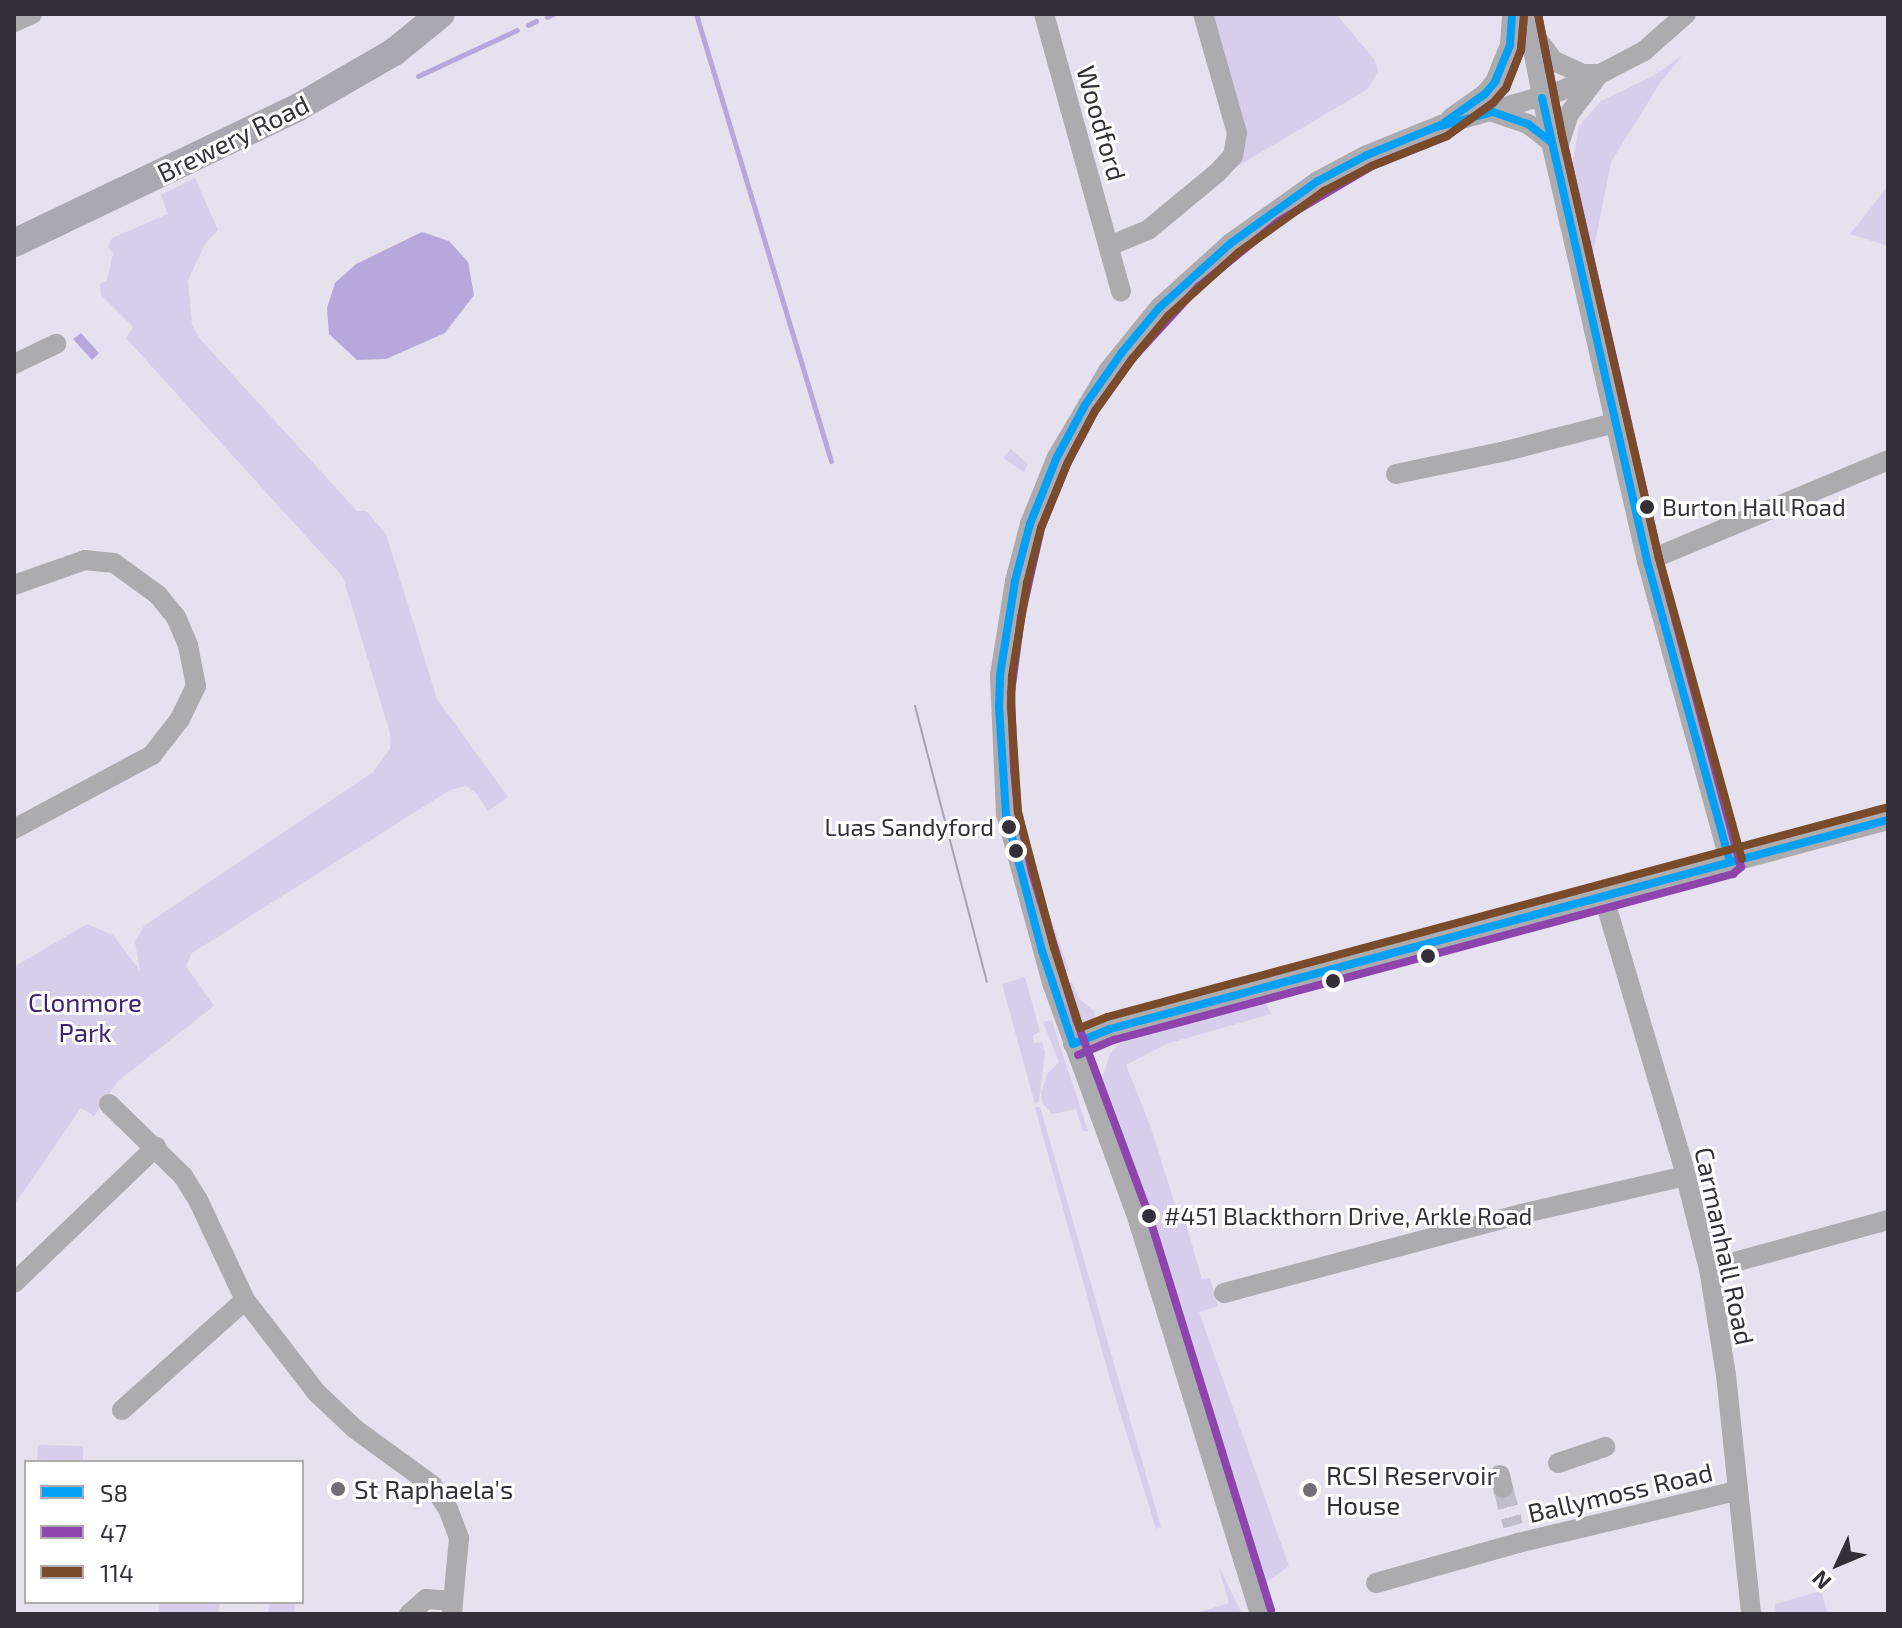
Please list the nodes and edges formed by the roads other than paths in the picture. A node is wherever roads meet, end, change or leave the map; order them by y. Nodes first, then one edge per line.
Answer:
1 (32, 14) edge
2 (441, 14) edge
3 (1044, 14) edge
4 (1203, 14) edge
5 (1512, 14) edge
6 (1686, 14) edge
7 (14, 22) edge
8 (1529, 22) edge
9 (1600, 74) junction
10 (1542, 97) junction
11 (1493, 112) junction
12 (1441, 125) junction
13 (1553, 149) junction
14 (14, 243) edge
15 (1109, 246) junction
16 (1121, 291) dead end
17 (56, 344) dead end
18 (14, 364) edge
19 (1614, 423) junction
20 (1888, 460) edge
21 (1396, 474) dead end
22 (1647, 561) junction
23 (14, 585) edge
24 (1888, 820) edge
25 (14, 829) edge
26 (1730, 862) junction
27 (1604, 898) junction
28 (1073, 1044) junction
29 (108, 1105) dead end
30 (156, 1147) junction
31 (1686, 1176) junction
32 (1888, 1220) edge
33 (1709, 1269) junction
34 (14, 1282) edge
35 (1224, 1293) dead end
36 (245, 1300) junction
37 (122, 1410) dead end
38 (1605, 1447) dead end
39 (1558, 1463) dead end
40 (1737, 1491) junction
41 (1376, 1583) dead end
42 (453, 1607) edge
43 (409, 1614) edge
44 (1260, 1614) edge
45 (1751, 1614) edge

1 - 7 street
2 - 14 highway, Brewery Road
3 - 15 street, Woodford
4 - 15 street
5 - 12 street
6 - 9 street
8 - 9 street
8 - 10 street
9 - 10 street
9 - 13 street
10 - 11 street
10 - 13 street
11 - 12 street
11 - 13 street
12 - 28 street
13 - 19 street
15 - 16 street, Woodford
17 - 18 street
19 - 21 street
19 - 22 street
20 - 22 street
22 - 26 street
23 - 25 street
24 - 26 street
26 - 27 street
27 - 28 street
27 - 31 street, Carmanhall Road
28 - 44 street
29 - 30 street
30 - 34 street
30 - 36 street
31 - 33 street, Carmanhall Road
31 - 35 street
32 - 33 street
33 - 40 street, Carmanhall Road
36 - 37 street
36 - 42 street
38 - 39 street
40 - 41 street, Ballymoss Road
40 - 45 street, Carmanhall Road
42 - 43 street

